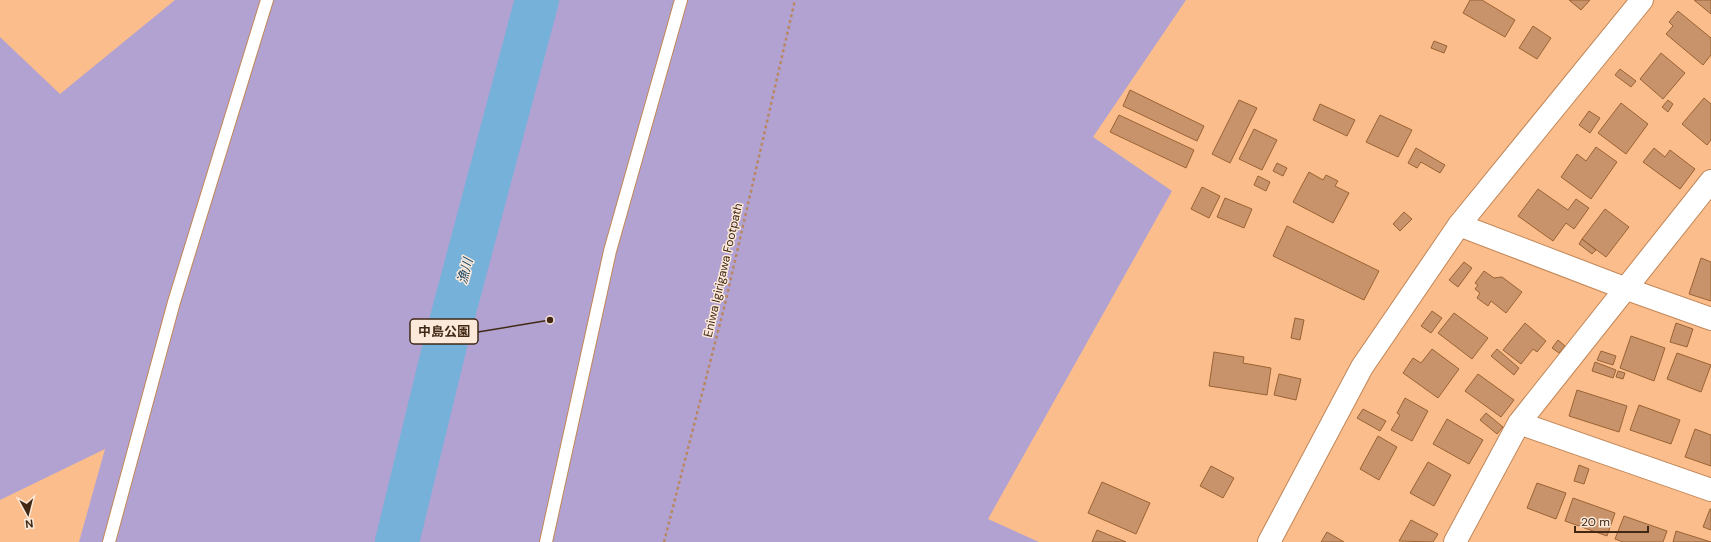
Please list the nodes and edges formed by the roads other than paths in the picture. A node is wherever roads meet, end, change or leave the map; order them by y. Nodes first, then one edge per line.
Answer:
1 (267, 0) edge
2 (681, 0) edge
3 (1642, 0) edge
4 (1711, 181) edge
5 (1459, 225) junction
6 (1624, 288) junction
7 (1711, 319) edge
8 (1519, 423) junction
9 (1711, 490) edge
10 (109, 542) edge
11 (546, 542) edge
12 (1269, 542) edge
13 (1455, 542) edge

1 - 10 lane
2 - 11 lane
3 - 5 street
4 - 6 street
5 - 6 street
5 - 12 street
6 - 7 street
6 - 8 street
8 - 9 street
8 - 13 street

